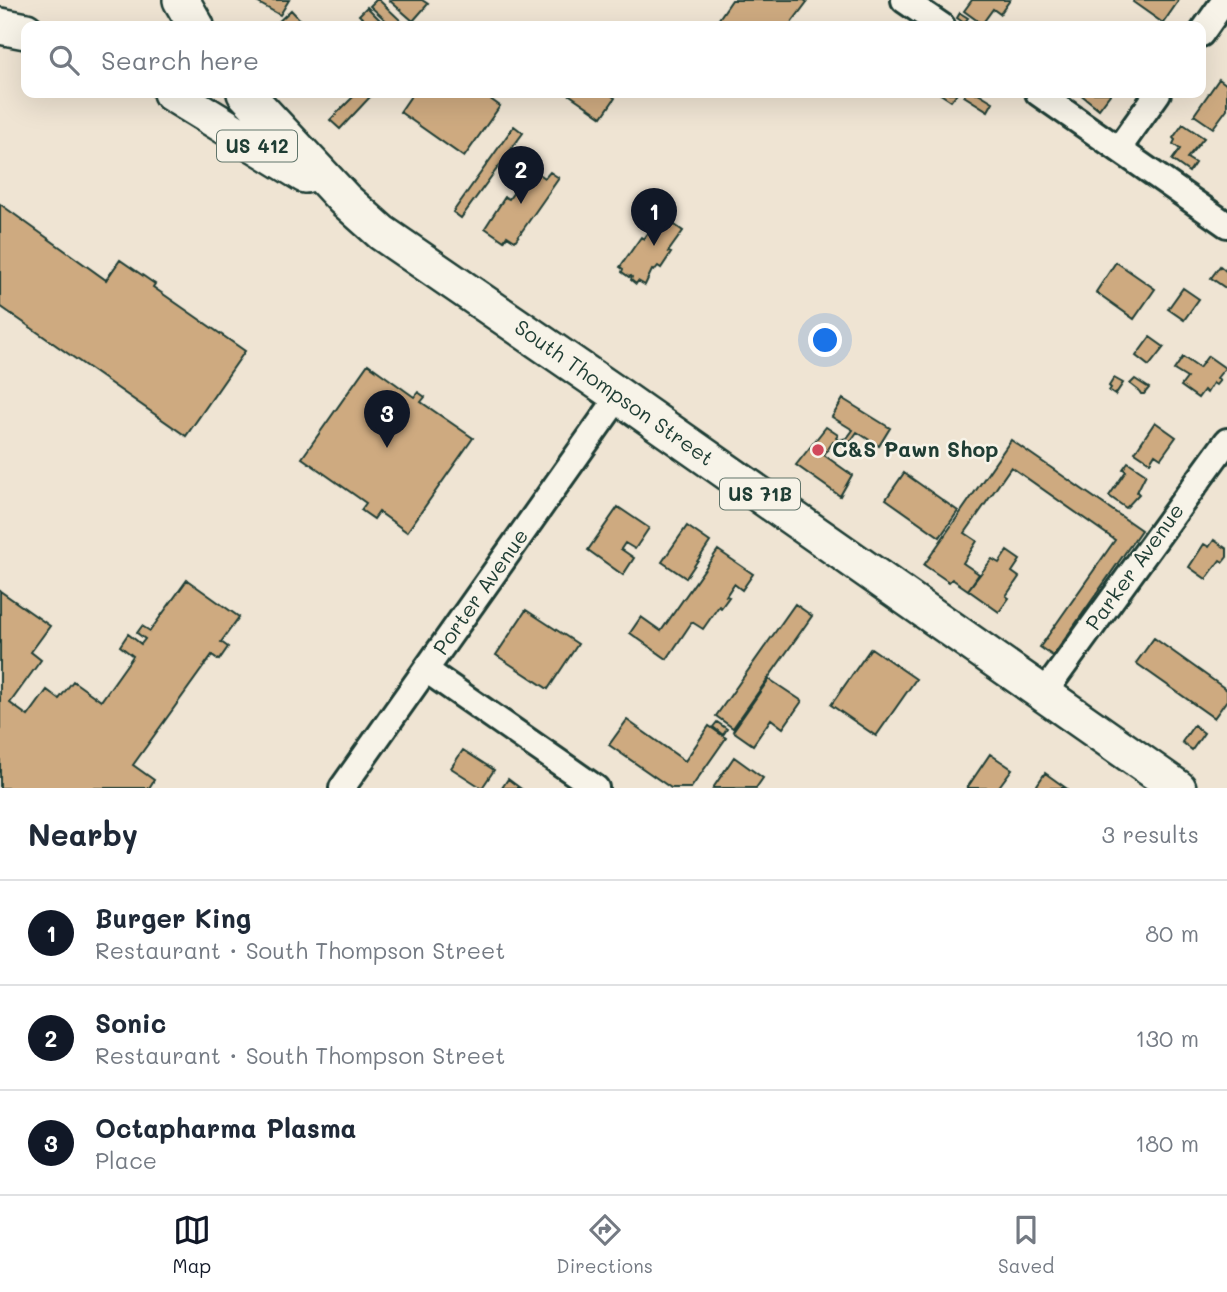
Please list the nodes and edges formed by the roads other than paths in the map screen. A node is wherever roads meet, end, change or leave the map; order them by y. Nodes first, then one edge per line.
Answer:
1 (181, 0) edge
2 (1225, 0) edge
3 (911, 2) edge
4 (193, 21) edge
5 (936, 21) edge
6 (0, 26) edge
7 (1206, 27) edge
8 (21, 30) edge
9 (179, 98) edge
10 (250, 98) edge
11 (1045, 98) edge
12 (1154, 98) edge
13 (1119, 148) junction
14 (344, 200) junction
15 (1227, 225) edge
16 (619, 396) junction
17 (1227, 441) edge
18 (426, 670) junction
19 (1044, 693) junction
20 (342, 788) edge
21 (596, 788) edge
22 (1178, 788) edge

1 - 4 highway
2 - 7 street
3 - 5 street
6 - 8 highway
9 - 14 highway, US 412
10 - 14 highway, South Thompson Street / US 71B
11 - 13 street
12 - 13 street
13 - 15 street
14 - 16 highway, South Thompson Street / US 71B
16 - 18 street, Porter Avenue
16 - 19 highway, South Thompson Street / US 71B
17 - 19 street, Parker Avenue
18 - 20 street, Porter Avenue
18 - 21 street
19 - 22 highway, South Thompson Street / US 71B

